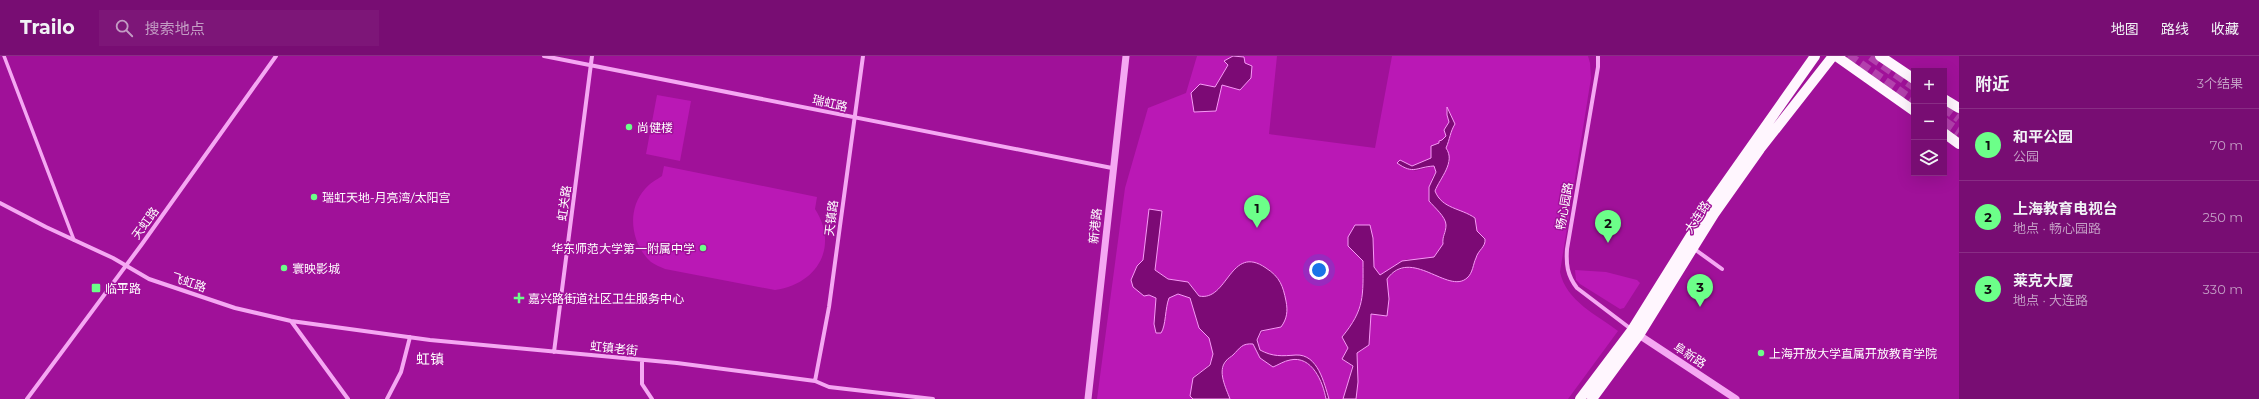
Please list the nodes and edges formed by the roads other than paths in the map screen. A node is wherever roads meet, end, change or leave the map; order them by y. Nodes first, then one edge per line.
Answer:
1 (4, 56) edge
2 (276, 56) edge
3 (544, 56) edge
4 (592, 56) edge
5 (863, 56) edge
6 (1126, 56) edge
7 (1598, 56) edge
8 (1815, 56) edge
9 (1834, 56) edge
10 (1880, 56) edge
11 (591, 66) junction
12 (1911, 77) edge
13 (1947, 101) edge
14 (1959, 108) edge
15 (1911, 109) edge
16 (854, 118) junction
17 (1947, 135) edge
18 (1959, 144) edge
19 (1112, 168) junction
20 (0, 203) edge
21 (74, 240) junction
22 (1693, 248) junction
23 (126, 266) junction
24 (1722, 269) dead end
25 (291, 321) junction
26 (1635, 332) junction
27 (410, 337) junction
28 (554, 352) junction
29 (642, 361) junction
30 (815, 382) junction
31 (27, 399) edge
32 (348, 399) edge
33 (387, 399) edge
34 (652, 399) edge
35 (933, 399) edge
36 (1088, 399) edge
37 (1580, 399) edge
38 (1592, 399) edge
39 (1736, 399) edge

1 - 21 street
2 - 23 street, 天虹路
3 - 11 street, 瑞虹路
4 - 11 street, 虹关路
5 - 16 street, 天镇路
6 - 19 street, 新港路
7 - 26 street, 畅心园路
8 - 26 main road, 大连路
9 - 15 main road
9 - 22 main road, 大连路
10 - 12 main road
11 - 16 street, 瑞虹路
11 - 28 street, 虹关路
13 - 14 main road
16 - 19 street, 瑞虹路
16 - 30 street, 天镇路
17 - 18 main road
19 - 36 street, 新港路
20 - 21 street, 飞虹路
21 - 23 street, 飞虹路
22 - 24 street
22 - 26 main road, 大连路
23 - 25 street, 飞虹路
23 - 31 street, 天虹路
25 - 27 street, 虹镇老街
25 - 32 street
26 - 37 main road, 大连路
26 - 38 main road, 大连路
26 - 39 street, 阜新路
27 - 28 street, 虹镇老街
27 - 33 street
28 - 29 street, 虹镇老街
29 - 30 street, 虹镇老街
29 - 34 street
30 - 35 street, 虹镇老街

